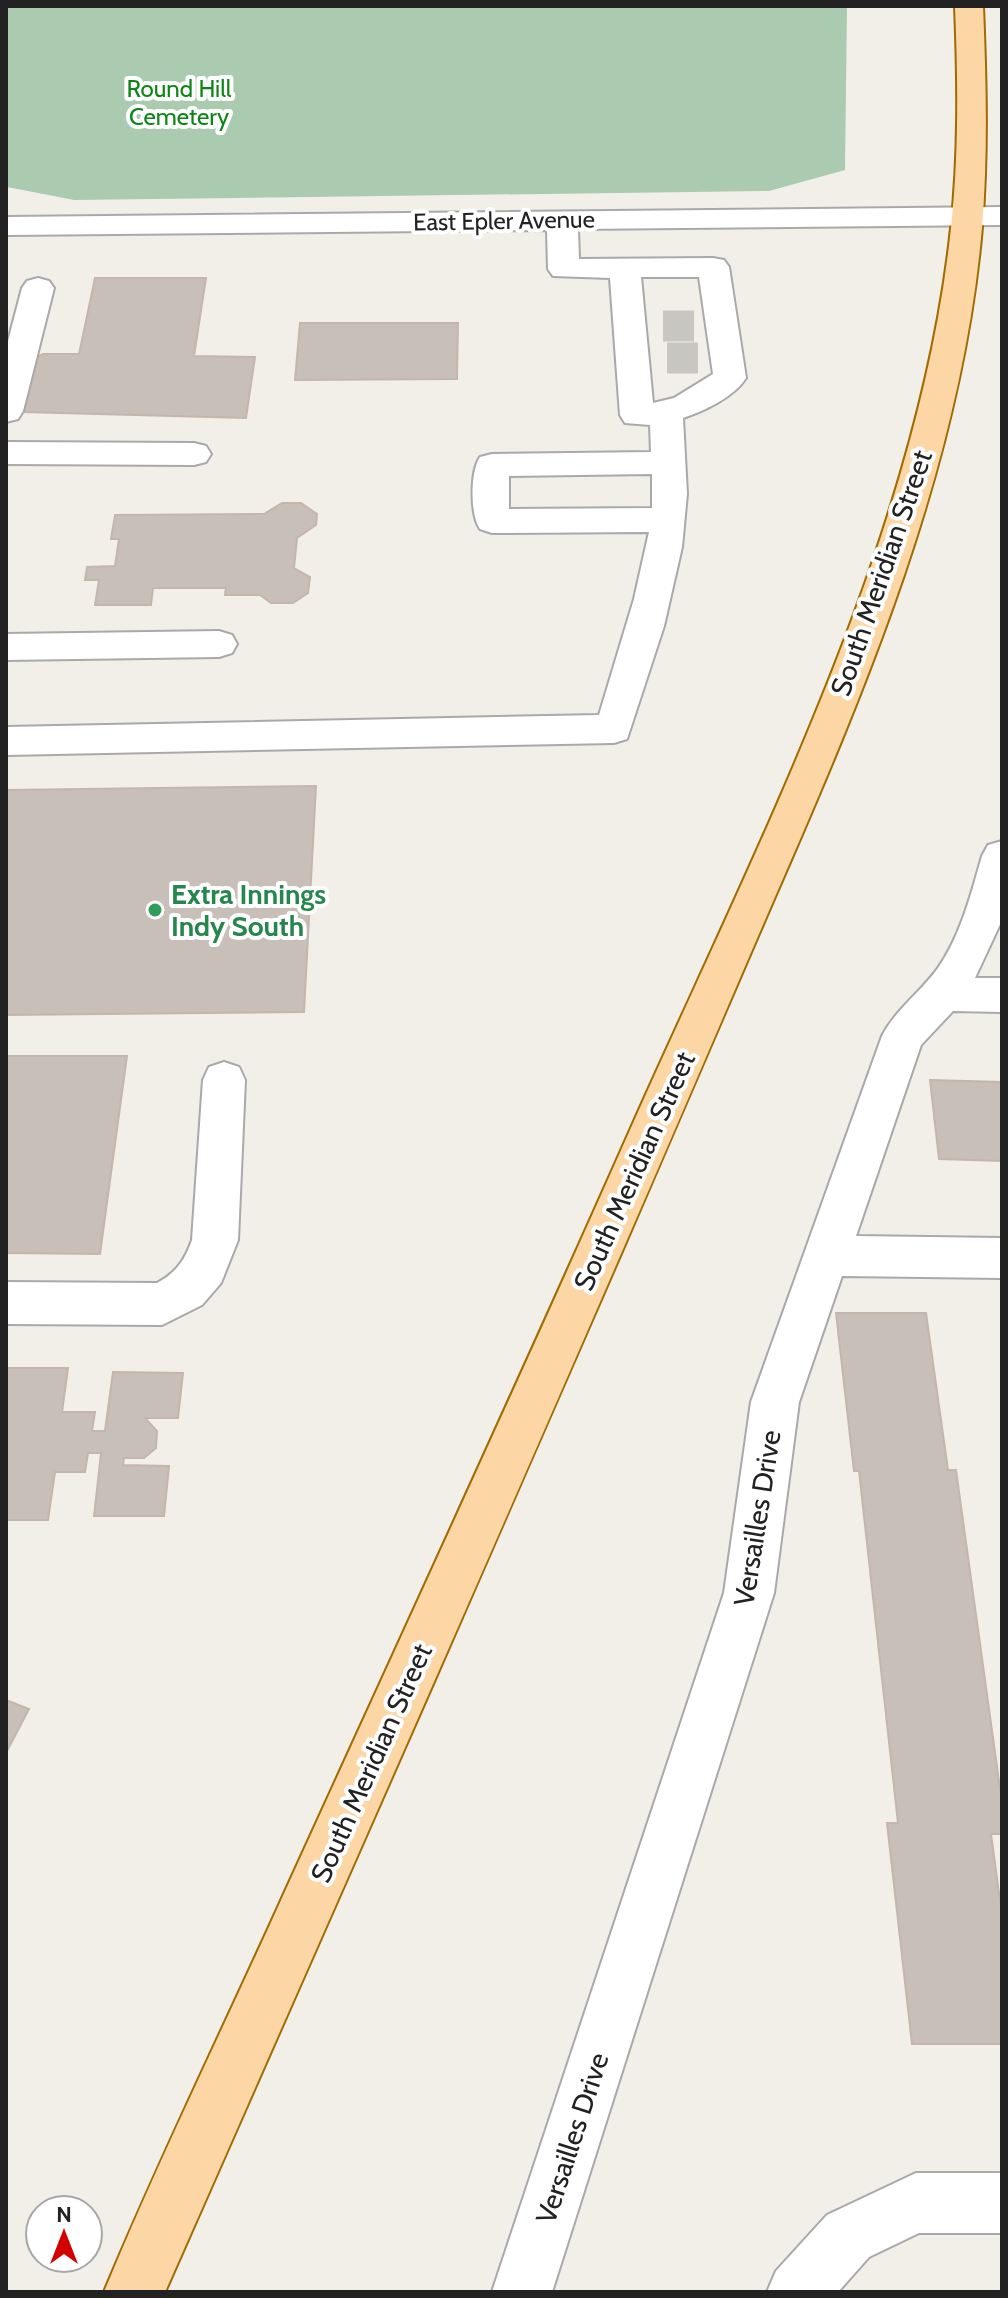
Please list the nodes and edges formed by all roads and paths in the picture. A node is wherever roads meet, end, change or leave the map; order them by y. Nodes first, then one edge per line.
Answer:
1 (969, 6) edge
2 (986, 216) edge
3 (562, 220) junction
4 (6, 226) edge
5 (38, 288) dead end
6 (629, 313) junction
7 (6, 411) edge
8 (666, 415) junction
9 (6, 453) edge
10 (194, 454) dead end
11 (669, 463) junction
12 (668, 520) junction
13 (219, 644) dead end
14 (6, 647) edge
15 (6, 741) edge
16 (1002, 856) edge
17 (942, 994) junction
18 (1002, 995) edge
19 (224, 1080) dead end
20 (825, 1256) junction
21 (1002, 1258) edge
22 (6, 1303) edge
23 (1002, 2203) edge
24 (134, 2292) edge
25 (522, 2292) edge
26 (797, 2292) edge

1 - 2 main road, South Meridian Street
2 - 3 street, East Epler Avenue
2 - 24 main road, South Meridian Street
3 - 4 street, East Epler Avenue
3 - 6 street
5 - 7 street
6 - 6 street
6 - 8 street
6 - 8 street
8 - 11 street
9 - 10 street
11 - 12 street
11 - 12 street
12 - 15 street
13 - 14 street
16 - 17 street, Versailles Drive
17 - 18 street
17 - 20 street, Versailles Drive
19 - 22 street
20 - 21 street
20 - 25 street, Versailles Drive
23 - 26 street

